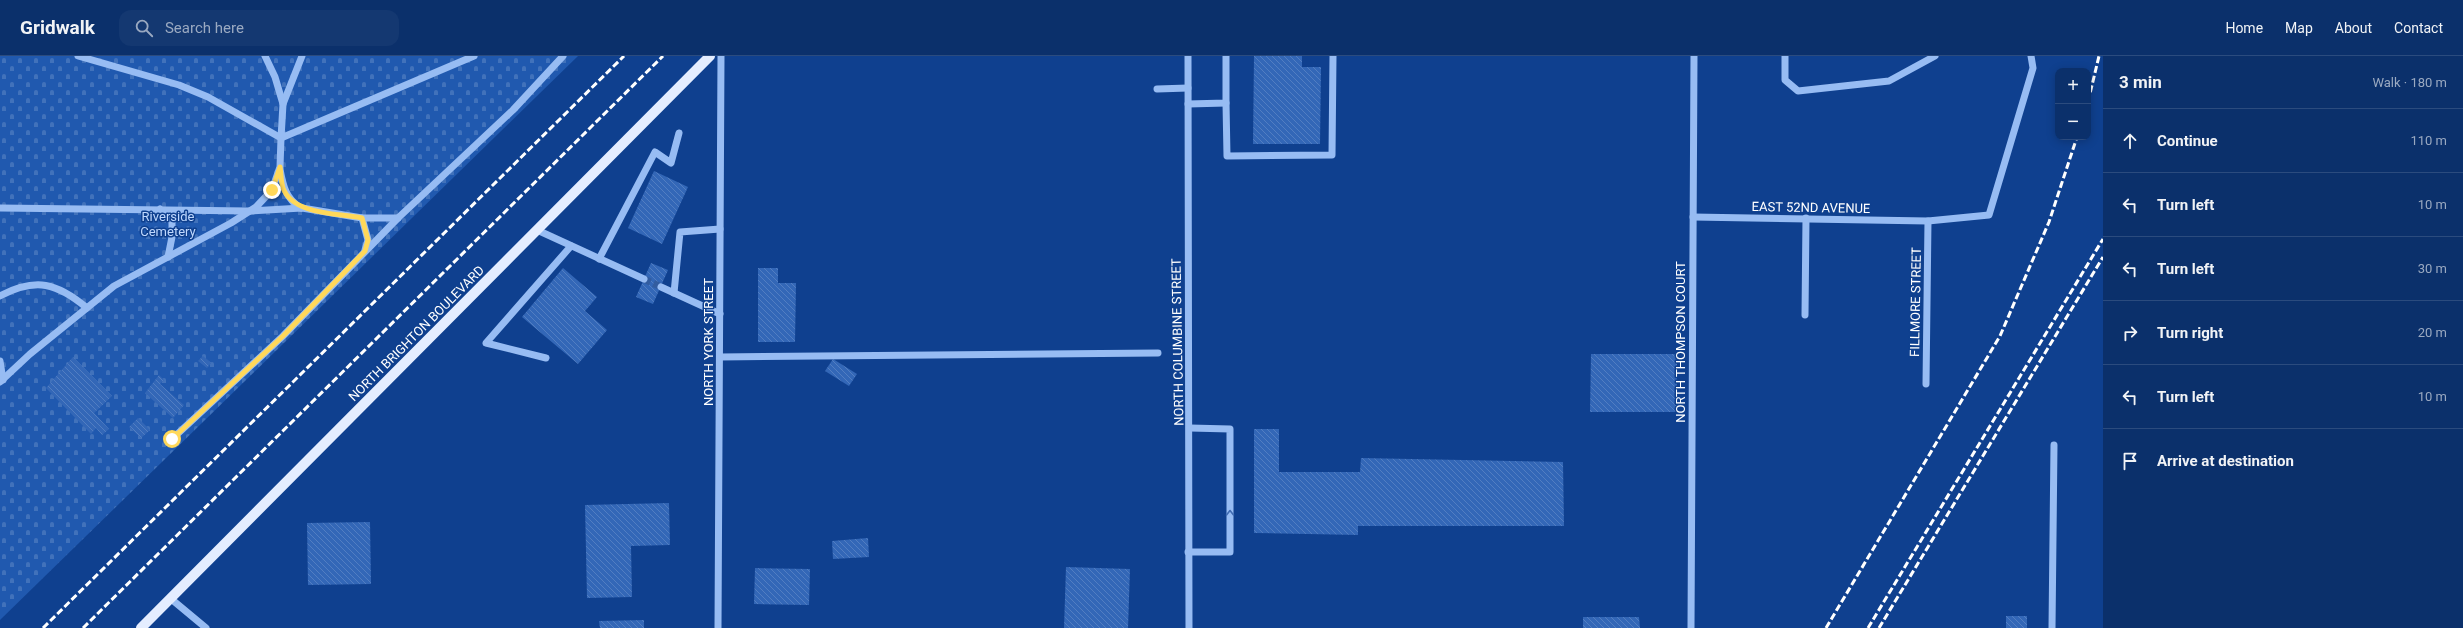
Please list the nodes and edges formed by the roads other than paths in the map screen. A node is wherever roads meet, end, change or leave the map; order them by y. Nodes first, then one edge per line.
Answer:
1 (78, 56) edge
2 (265, 56) edge
3 (302, 56) edge
4 (474, 56) edge
5 (563, 56) edge
6 (710, 56) edge
7 (721, 56) edge
8 (1188, 56) edge
9 (1226, 56) edge
10 (1333, 56) edge
11 (1694, 56) edge
12 (1785, 56) edge
13 (1935, 56) edge
14 (2031, 56) edge
15 (1188, 88) junction
16 (1157, 89) dead end
17 (1226, 103) junction
18 (283, 104) junction
19 (1188, 104) junction
20 (679, 133) dead end
21 (280, 138) junction
22 (280, 167) junction
23 (0, 208) edge
24 (302, 208) junction
25 (160, 209) junction
26 (250, 211) junction
27 (1693, 217) junction
28 (362, 218) junction
29 (398, 218) junction
30 (1806, 218) junction
31 (1928, 221) junction
32 (720, 229) junction
33 (537, 230) junction
34 (571, 246) junction
35 (365, 251) junction
36 (168, 257) junction
37 (599, 259) junction
38 (644, 279) tunnel mouth
39 (661, 287) tunnel mouth
40 (674, 293) junction
41 (0, 296) edge
42 (87, 308) junction
43 (720, 314) junction
44 (1805, 316) dead end
45 (1158, 353) dead end
46 (720, 357) junction
47 (546, 358) dead end
48 (0, 361) edge
49 (2, 381) edge
50 (1926, 384) dead end
51 (1190, 428) junction
52 (172, 439) dead end
53 (2054, 446) dead end
54 (1188, 552) junction
55 (170, 598) junction
56 (141, 628) edge
57 (206, 628) edge
58 (718, 628) edge
59 (1189, 628) edge
60 (1691, 628) edge
61 (2052, 628) edge

1 - 21 street
2 - 18 street
3 - 18 street
4 - 21 street
5 - 29 street
6 - 33 main road, NORTH BRIGHTON BOULEVARD
7 - 32 street, NORTH YORK STREET
8 - 15 street, NORTH COLUMBINE STREET
9 - 17 street
10 - 17 street
11 - 27 street, NORTH THOMPSON COURT
12 - 13 street
14 - 31 street, EAST 52ND AVENUE
15 - 16 street
15 - 19 street, NORTH COLUMBINE STREET
17 - 19 street
18 - 21 street
19 - 51 street, NORTH COLUMBINE STREET
20 - 37 street
21 - 22 street
22 - 24 street
22 - 26 street
23 - 25 street
24 - 26 street
24 - 28 street
25 - 26 street
25 - 36 street
26 - 36 street
27 - 30 street, EAST 52ND AVENUE
27 - 60 street, NORTH THOMPSON COURT
28 - 29 street
28 - 35 street
29 - 35 street
30 - 31 street, EAST 52ND AVENUE
30 - 44 street
31 - 50 street, FILLMORE STREET
32 - 40 street
32 - 43 street, NORTH YORK STREET
33 - 34 street
33 - 55 main road, NORTH BRIGHTON BOULEVARD
34 - 37 street
34 - 47 street
35 - 52 street
36 - 42 street
37 - 38 street
39 - 40 street
40 - 43 street
41 - 42 street
42 - 49 street
43 - 46 street, NORTH YORK STREET
45 - 46 street
46 - 58 street, NORTH YORK STREET
48 - 49 street
51 - 54 street, NORTH COLUMBINE STREET
54 -> 51 street
53 - 61 street
54 - 59 street, NORTH COLUMBINE STREET
55 - 56 main road, NORTH BRIGHTON BOULEVARD
55 - 57 street

